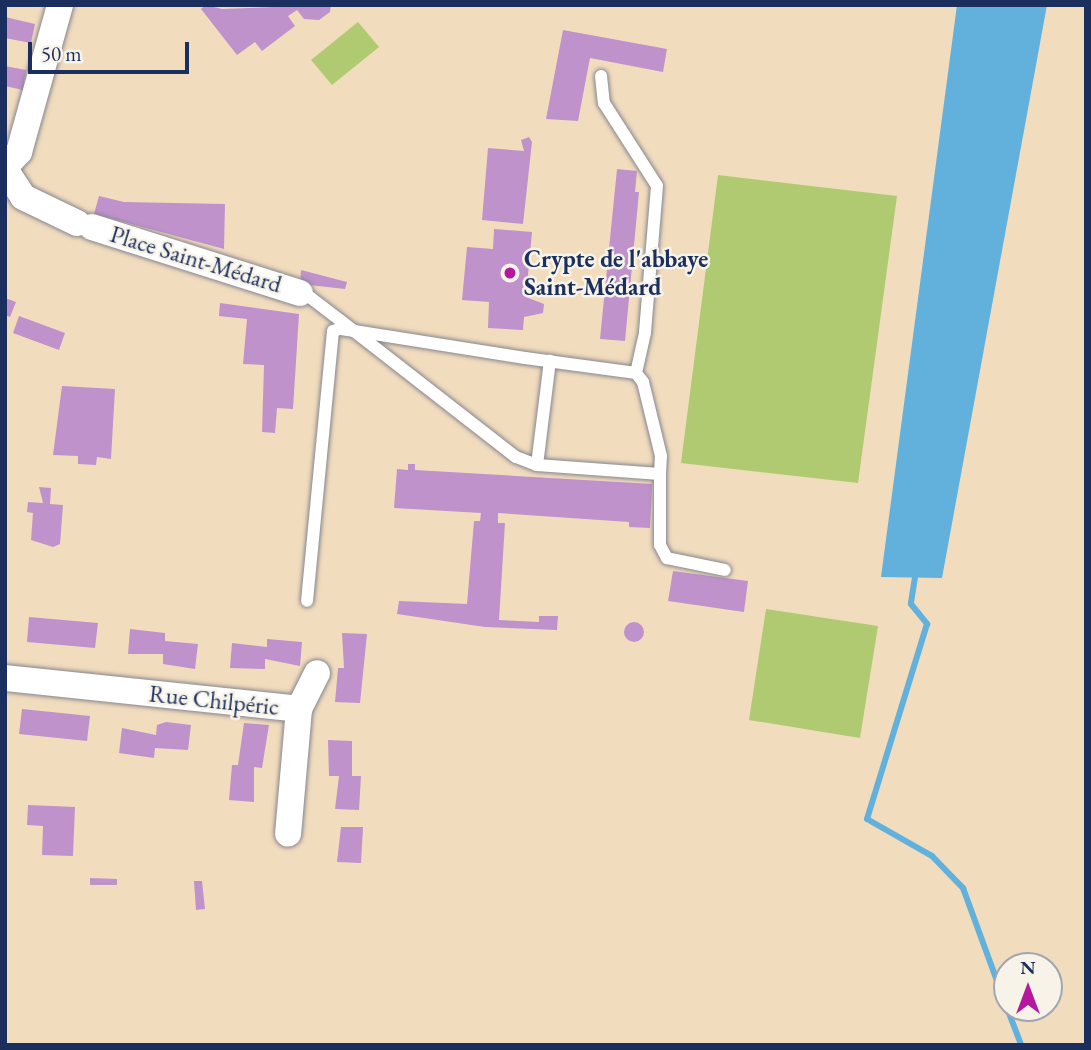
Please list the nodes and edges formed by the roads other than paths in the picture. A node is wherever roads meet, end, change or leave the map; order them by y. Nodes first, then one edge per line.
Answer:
1 (60, 5) edge
2 (601, 76) dead end
3 (5, 168) edge
4 (299, 293) joint
5 (355, 331) junction
6 (550, 361) junction
7 (636, 373) junction
8 (537, 465) junction
9 (660, 474) junction
10 (725, 570) dead end
11 (307, 601) dead end
12 (317, 673) dead end
13 (5, 678) edge
14 (299, 709) junction
15 (288, 834) dead end

1 - 3 street
2 - 7 lane
3 - 4 street, Place Saint-Médard
4 - 5 lane
5 - 6 lane
5 - 8 lane
5 - 11 lane
6 - 7 lane
6 - 8 lane
7 - 9 lane
8 - 9 lane
9 - 10 lane
12 - 14 street
13 - 14 street, Rue Chilpéric
14 - 15 street, Rue Chilpéric

